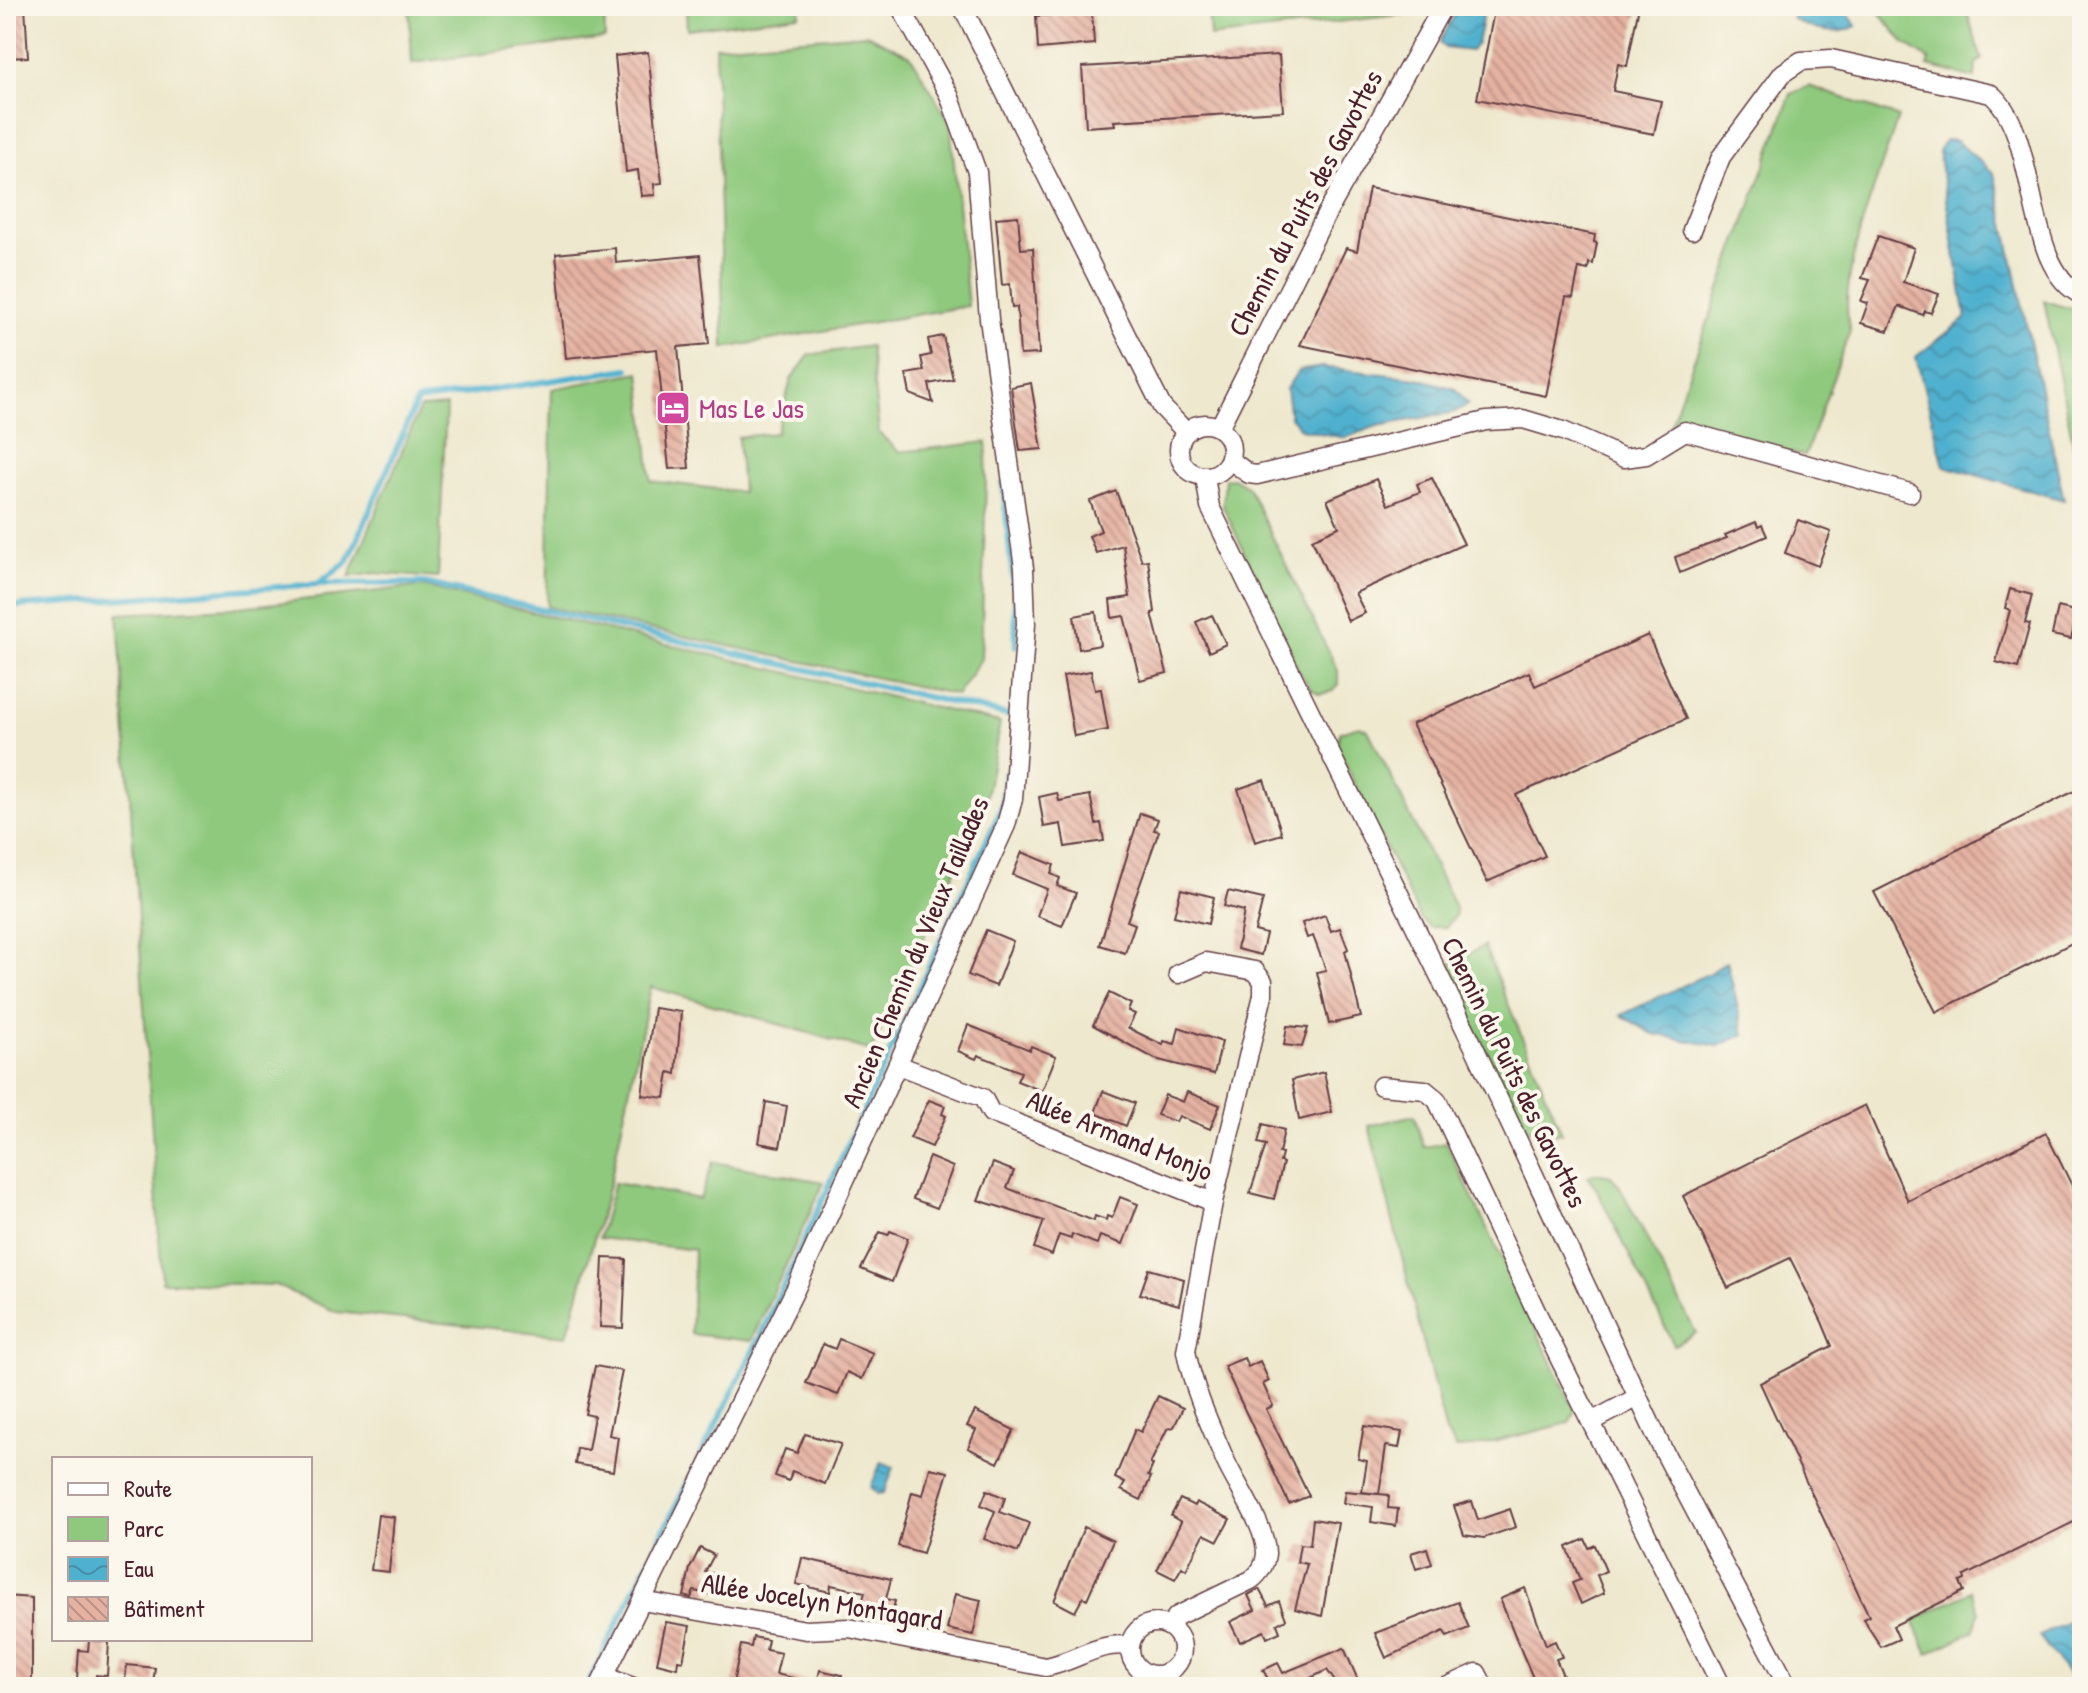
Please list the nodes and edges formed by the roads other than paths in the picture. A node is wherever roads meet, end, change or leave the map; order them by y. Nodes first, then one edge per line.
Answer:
1 (900, 6) edge
2 (962, 6) edge
3 (1443, 6) edge
4 (1692, 230) dead end
5 (2082, 295) edge
6 (1219, 428) junction
7 (1186, 432) junction
8 (1230, 460) junction
9 (1205, 477) junction
10 (1910, 493) dead end
11 (1178, 974) dead end
12 (898, 1065) junction
13 (1381, 1086) dead end
14 (1213, 1202) junction
15 (1638, 1397) junction
16 (1593, 1421) junction
17 (642, 1601) junction
18 (1169, 1626) junction
19 (1130, 1646) junction
20 (1172, 1679) edge
21 (602, 1682) edge
22 (633, 1687) edge
23 (1446, 1687) edge
24 (1484, 1687) edge
25 (1722, 1687) edge
26 (1788, 1687) edge

1 - 12 street, Ancien Chemin du Vieux Taillades
2 - 7 street
3 - 6 street, Chemin du Puits des Gavottes
4 - 5 street
6 - 7 street
6 - 8 street
7 - 9 street
8 - 9 street
8 - 10 street
9 - 15 street, Chemin du Puits des Gavottes
11 - 14 street
12 - 14 street, Allée Armand Monjo
12 - 17 street, Ancien Chemin du Vieux Taillades
13 - 16 street
14 - 18 street, Allée Armand Monjo
15 - 16 street
15 - 26 street, Chemin du Puits des Gavottes
16 - 25 street
17 - 19 street, Allée Jocelyn Montagard
17 - 21 street, Ancien Chemin du Vieux Taillades
18 - 19 street
18 - 20 street
19 - 20 street
21 - 22 street
23 - 24 street

